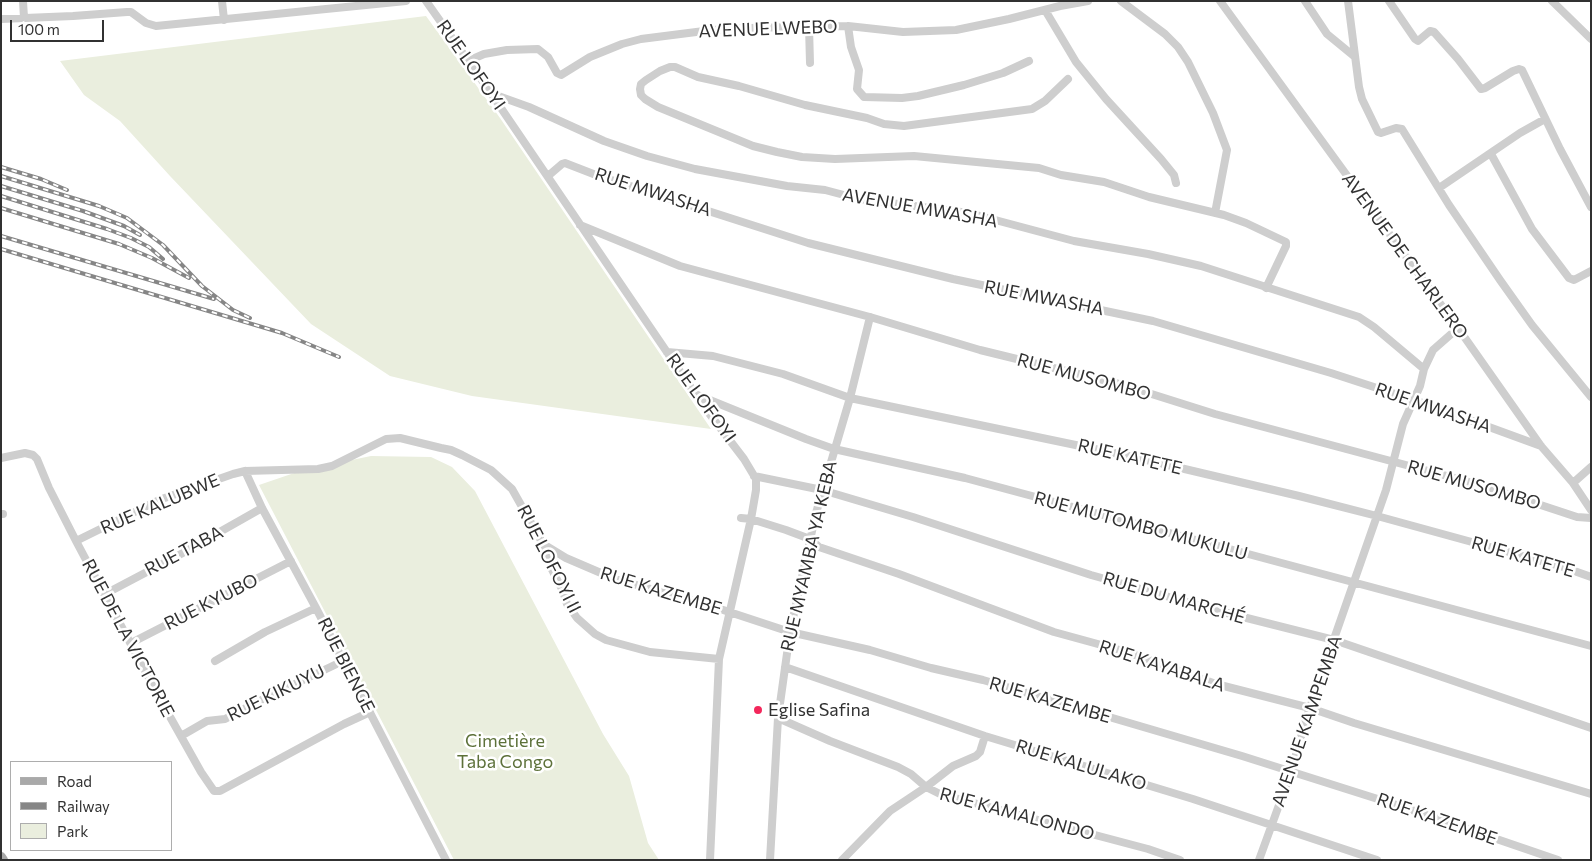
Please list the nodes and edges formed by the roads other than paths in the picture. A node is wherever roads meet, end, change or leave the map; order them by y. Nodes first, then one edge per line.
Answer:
1 (23, 1) edge
2 (222, 1) edge
3 (406, 1) edge
4 (426, 1) edge
5 (1088, 1) edge
6 (1121, 1) edge
7 (1220, 1) edge
8 (1306, 1) edge
9 (1348, 1) edge
10 (1388, 1) edge
11 (1552, 1) edge
12 (388, 2) edge
13 (1046, 10) junction
14 (24, 18) junction
15 (1, 19) edge
16 (224, 20) junction
17 (848, 26) junction
18 (809, 27) junction
19 (1591, 39) edge
20 (1355, 56) junction
21 (468, 61) junction
22 (1029, 61) dead end
23 (810, 63) dead end
24 (1068, 79) dead end
25 (490, 93) junction
26 (1545, 119) junction
27 (1491, 154) junction
28 (548, 176) junction
29 (1176, 183) dead end
30 (1439, 188) junction
31 (1591, 207) edge
32 (1215, 213) junction
33 (580, 225) junction
34 (1591, 271) edge
35 (1266, 288) junction
36 (870, 317) junction
37 (1458, 328) junction
38 (667, 352) junction
39 (1424, 370) junction
40 (695, 394) junction
41 (1591, 397) edge
42 (850, 398) junction
43 (1413, 400) junction
44 (1542, 446) junction
45 (834, 449) junction
46 (1, 458) edge
47 (1393, 462) junction
48 (1591, 467) edge
49 (245, 471) junction
50 (754, 476) junction
51 (1573, 483) junction
52 (822, 490) junction
53 (262, 508) junction
54 (1591, 510) edge
55 (1377, 516) junction
56 (741, 518) dead end
57 (1591, 518) edge
58 (751, 520) junction
59 (810, 539) junction
60 (76, 541) junction
61 (543, 544) junction
62 (291, 562) junction
63 (1591, 577) edge
64 (1354, 583) junction
65 (105, 594) junction
66 (316, 608) junction
67 (730, 612) junction
68 (790, 632) junction
69 (1334, 640) junction
70 (131, 643) junction
71 (1591, 646) edge
72 (719, 659) junction
73 (215, 660) dead end
74 (344, 661) junction
75 (785, 668) junction
76 (1310, 708) junction
77 (370, 712) junction
78 (778, 718) junction
79 (1591, 728) edge
80 (181, 736) junction
81 (984, 736) junction
82 (1290, 772) junction
83 (926, 787) junction
84 (1591, 794) edge
85 (1272, 824) junction
86 (446, 860) edge
87 (710, 860) edge
88 (770, 860) edge
89 (842, 860) edge
90 (1180, 860) edge
91 (1259, 860) edge
92 (1377, 860) edge
93 (1558, 860) edge

1 - 14 street
2 - 16 street
3 - 12 street
4 - 21 street, RUE LOFOYI
5 - 13 street, AVENUE LWEBO
6 - 32 street
7 - 37 street, AVENUE DE CHARLERO
8 - 20 street
9 - 20 street
10 - 26 street
11 - 19 street
12 - 16 street
13 - 17 street, AVENUE LWEBO
13 - 29 street
14 - 15 street
14 - 16 street
17 - 18 street, AVENUE LWEBO
17 - 22 street
18 - 21 street, AVENUE LWEBO
18 - 23 street
20 - 30 street
21 - 25 street, RUE LOFOYI
24 - 32 street
25 - 28 street, RUE LOFOYI
25 - 35 street, AVENUE MWASHA
26 - 27 street
26 - 31 street
27 - 30 street
27 - 34 street
28 - 33 street, RUE LOFOYI
28 - 43 street, RUE MWASHA
30 - 41 street
32 - 35 street
33 - 36 street, RUE MUSOMBO
33 - 38 street, RUE LOFOYI
35 - 39 street, AVENUE MWASHA
36 - 42 street, RUE MYAMBA YA KEBA
36 - 47 street, RUE MUSOMBO
37 - 39 street, AVENUE KAMPEMBA
37 - 44 street, AVENUE DE CHARLERO
38 - 40 street, RUE LOFOYI
38 - 42 street, RUE KATETE
39 - 43 street, AVENUE KAMPEMBA
40 - 45 street, RUE MUTOMBO MUKULU
40 - 50 street, RUE LOFOYI
42 - 45 street, RUE MYAMBA YA KEBA
42 - 55 street, RUE KATETE
43 - 44 street, RUE MWASHA
43 - 47 street, AVENUE KAMPEMBA
44 - 51 street, AVENUE DE CHARLERO
45 - 52 street, RUE MYAMBA YA KEBA
45 - 64 street, RUE MUTOMBO MUKULU
46 - 60 street, RUE DE LA VICTORIE
47 - 55 street, AVENUE KAMPEMBA
47 - 57 street, RUE MUSOMBO
48 - 51 street
49 - 53 street, RUE BIENGE
49 - 60 street, RUE KALUBWE
49 - 61 street, RUE LOFOYI II
50 - 52 street, RUE DU MARCHÉ
50 - 58 street
51 - 54 street, AVENUE DE CHARLERO
52 - 59 street, RUE MYAMBA YA KEBA
52 - 69 street, RUE DU MARCHÉ
53 - 62 street, RUE BIENGE
53 - 65 street, RUE TABA
55 - 63 street, RUE KATETE
55 - 64 street, AVENUE KAMPEMBA
56 - 58 street, RUE KAYABALA
58 - 59 street, RUE KAYABALA
58 - 67 street
59 - 68 street, RUE MYAMBA YA KEBA
59 - 76 street, RUE KAYABALA
60 - 65 street, RUE DE LA VICTORIE
61 - 67 street, RUE KAZEMBE
61 - 72 street, RUE LOFOYI II
62 - 66 street, RUE BIENGE
62 - 70 street, RUE KYUBO
64 - 69 street, AVENUE KAMPEMBA
64 - 71 street, RUE MUTOMBO MUKULU
65 - 70 street, RUE DE LA VICTORIE
66 - 73 street
66 - 74 street, RUE BIENGE
67 - 68 street, RUE KAZEMBE
67 - 72 street
68 - 75 street, RUE MYAMBA YA KEBA
68 - 82 street, RUE KAZEMBE
69 - 76 street, AVENUE KAMPEMBA
69 - 79 street, RUE DU MARCHÉ
70 - 80 street, RUE DE LA VICTORIE
72 - 87 street
74 - 77 street, RUE BIENGE
74 - 80 street, RUE KIKUYU
75 - 78 street, RUE MYAMBA YA KEBA
75 - 81 street, RUE KALULAKO
76 - 82 street, AVENUE KAMPEMBA
76 - 84 street, RUE KAYABALA
77 - 80 street, RUE DE LA VICTORIE
77 - 86 street, RUE BIENGE
78 - 83 street, RUE KAMALONDO
78 - 88 street, RUE MYAMBA YA KEBA
81 - 83 street
81 - 85 street, RUE KALULAKO
82 - 85 street, AVENUE KAMPEMBA
82 - 93 street, RUE KAZEMBE
83 - 89 street
83 - 90 street, RUE KAMALONDO
85 - 91 street, AVENUE KAMPEMBA
85 - 92 street, RUE KALULAKO

